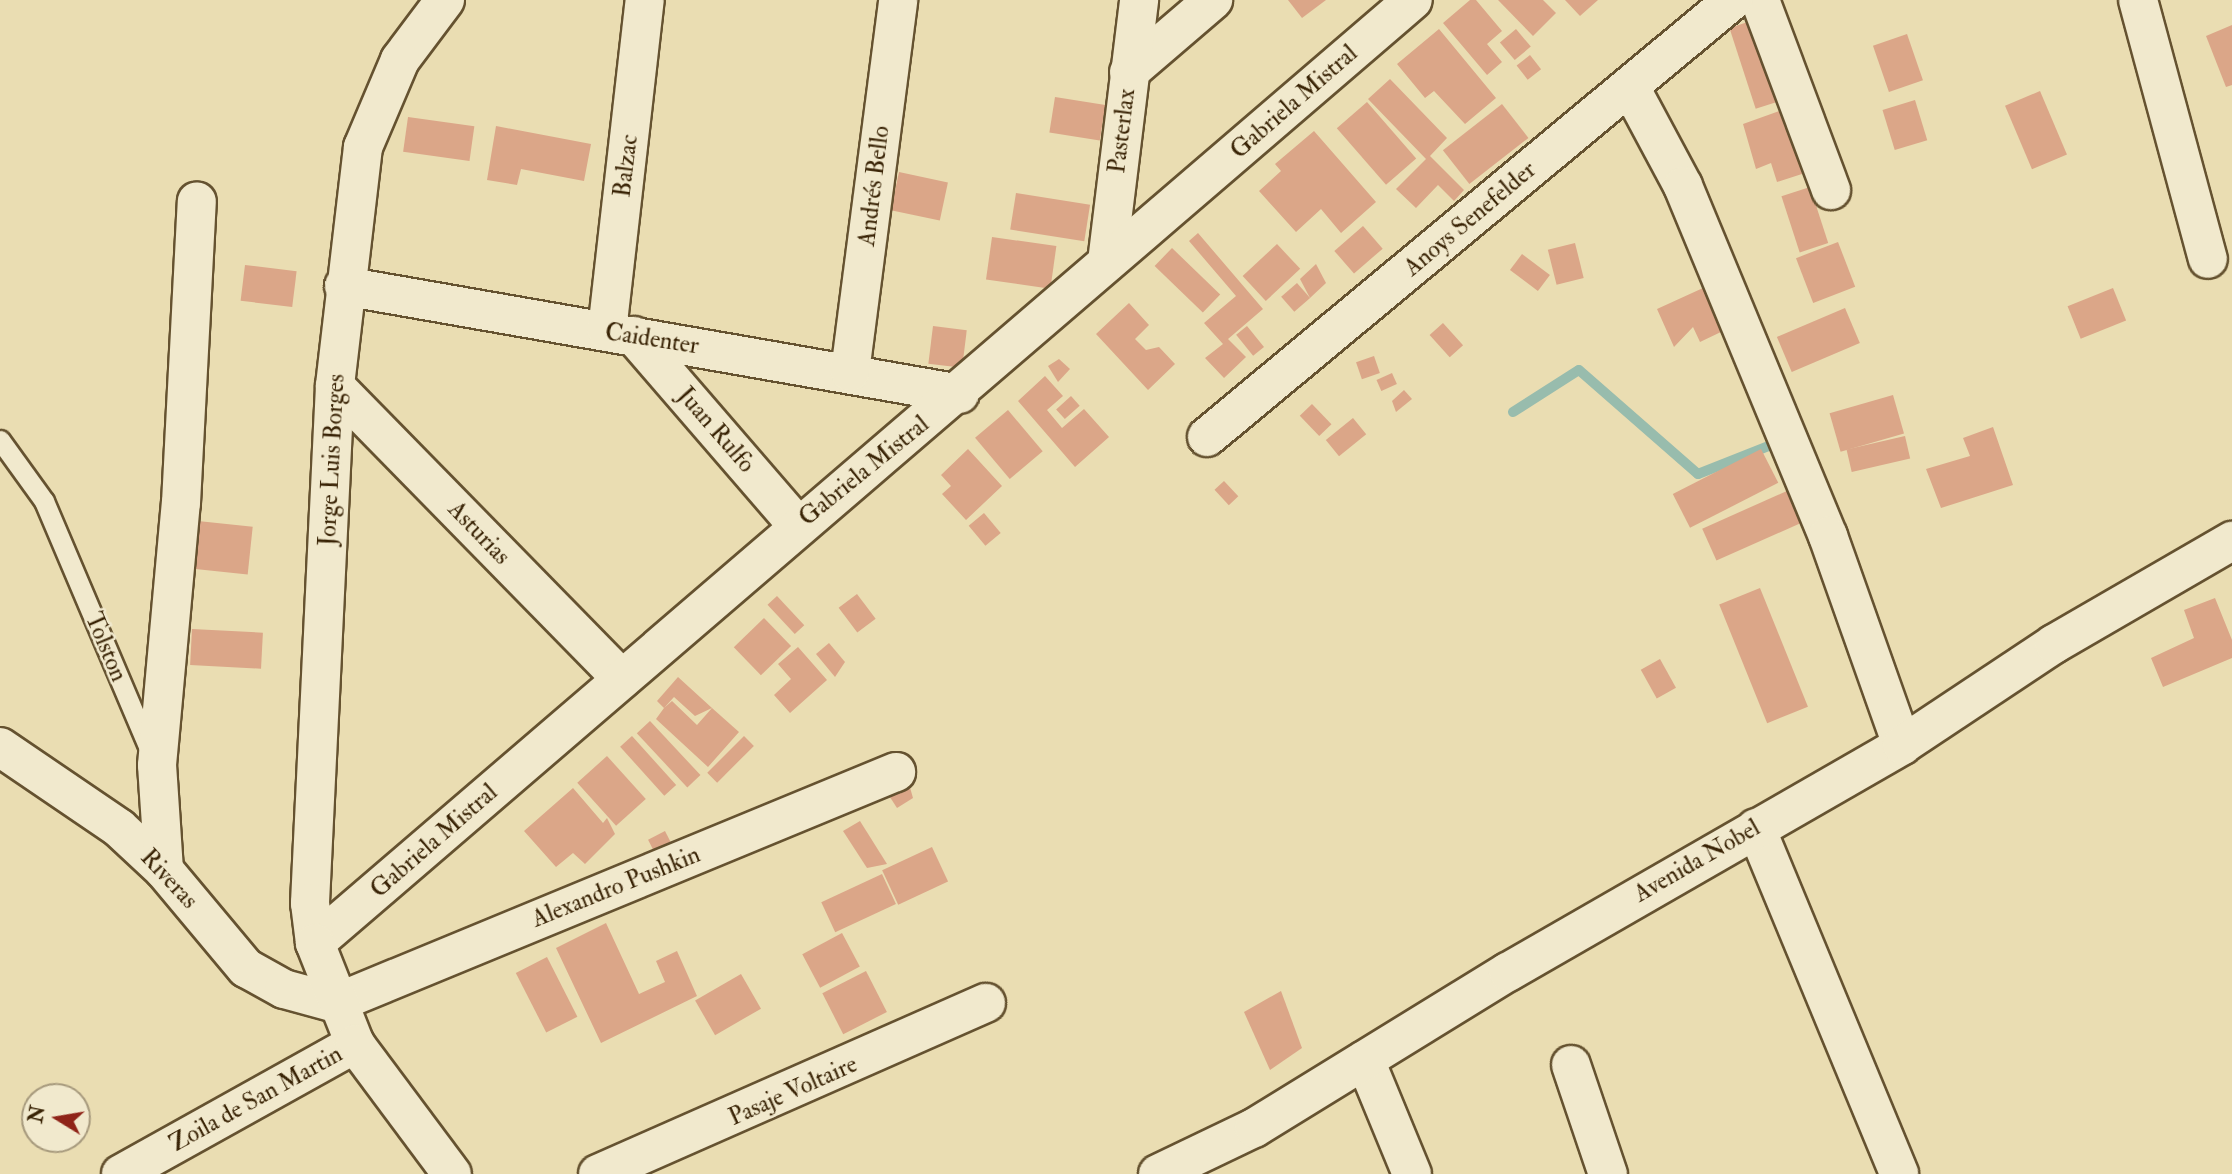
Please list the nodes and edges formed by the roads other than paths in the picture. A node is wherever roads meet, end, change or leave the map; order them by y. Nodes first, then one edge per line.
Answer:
1 (445, 0) edge
2 (645, 0) edge
3 (898, 0) edge
4 (1139, 0) edge
5 (1213, 0) edge
6 (1413, 0) edge
7 (1733, 0) edge
8 (1760, 0) edge
9 (2138, 0) edge
10 (1129, 72) junction
11 (1630, 87) junction
12 (1831, 190) dead end
13 (198, 201) dead end
14 (2208, 259) dead end
15 (1107, 262) junction
16 (344, 286) junction
17 (620, 334) junction
18 (850, 372) junction
19 (335, 386) junction
20 (960, 394) junction
21 (1207, 437) dead end
22 (0, 440) edge
23 (797, 525) junction
24 (2232, 541) edge
25 (622, 679) junction
26 (1902, 745) junction
27 (0, 747) edge
28 (157, 765) junction
29 (896, 772) dead end
30 (1756, 828) junction
31 (164, 870) junction
32 (315, 943) junction
33 (336, 1003) junction
34 (986, 1003) dead end
35 (355, 1044) junction
36 (1365, 1060) junction
37 (1571, 1065) dead end
38 (121, 1174) edge
39 (452, 1174) edge
40 (598, 1174) edge
41 (1158, 1174) edge
42 (1412, 1174) edge
43 (1608, 1174) edge
44 (1899, 1174) edge

1 - 16 street, Jorge Luis Borges
2 - 17 street, Balzac
3 - 18 street, Andrés Bello
4 - 10 street, Pasterlax
5 - 10 street
6 - 15 street, Gabriela Mistral
7 - 11 street, Anoys Senefelder
8 - 12 street
9 - 14 street
10 - 15 street, Pasterlax
11 - 21 street, Anoys Senefelder
11 - 26 street
13 - 28 street
15 - 20 street, Gabriela Mistral
16 - 17 street, Caidenter
16 - 19 street, Jorge Luis Borges
17 - 18 street, Caidenter
17 - 23 street, Juan Rulfo
18 - 20 street, Caidenter
19 - 25 street, Asturias
19 - 32 street, Jorge Luis Borges
20 - 23 street, Gabriela Mistral
22 - 28 lane, Tolston
23 - 25 street, Gabriela Mistral
24 - 26 street, Avenida Nobel
25 - 32 street, Gabriela Mistral
26 - 30 street, Avenida Nobel
27 - 31 street, Riveras
28 - 31 street, Tolston
29 - 33 street, Alexandro Pushkin
30 - 36 street, Avenida Nobel
30 - 44 street
31 - 33 street, Riveras
32 - 33 street, Jorge Luis Borges
33 - 35 street, Jorge Luis Borges
34 - 40 street, Pasaje Voltaire
35 - 38 street, Zoila de San Martin
35 - 39 street, Jorge Luis Borges
36 - 41 street, Avenida Nobel
36 - 42 street
37 - 43 street

